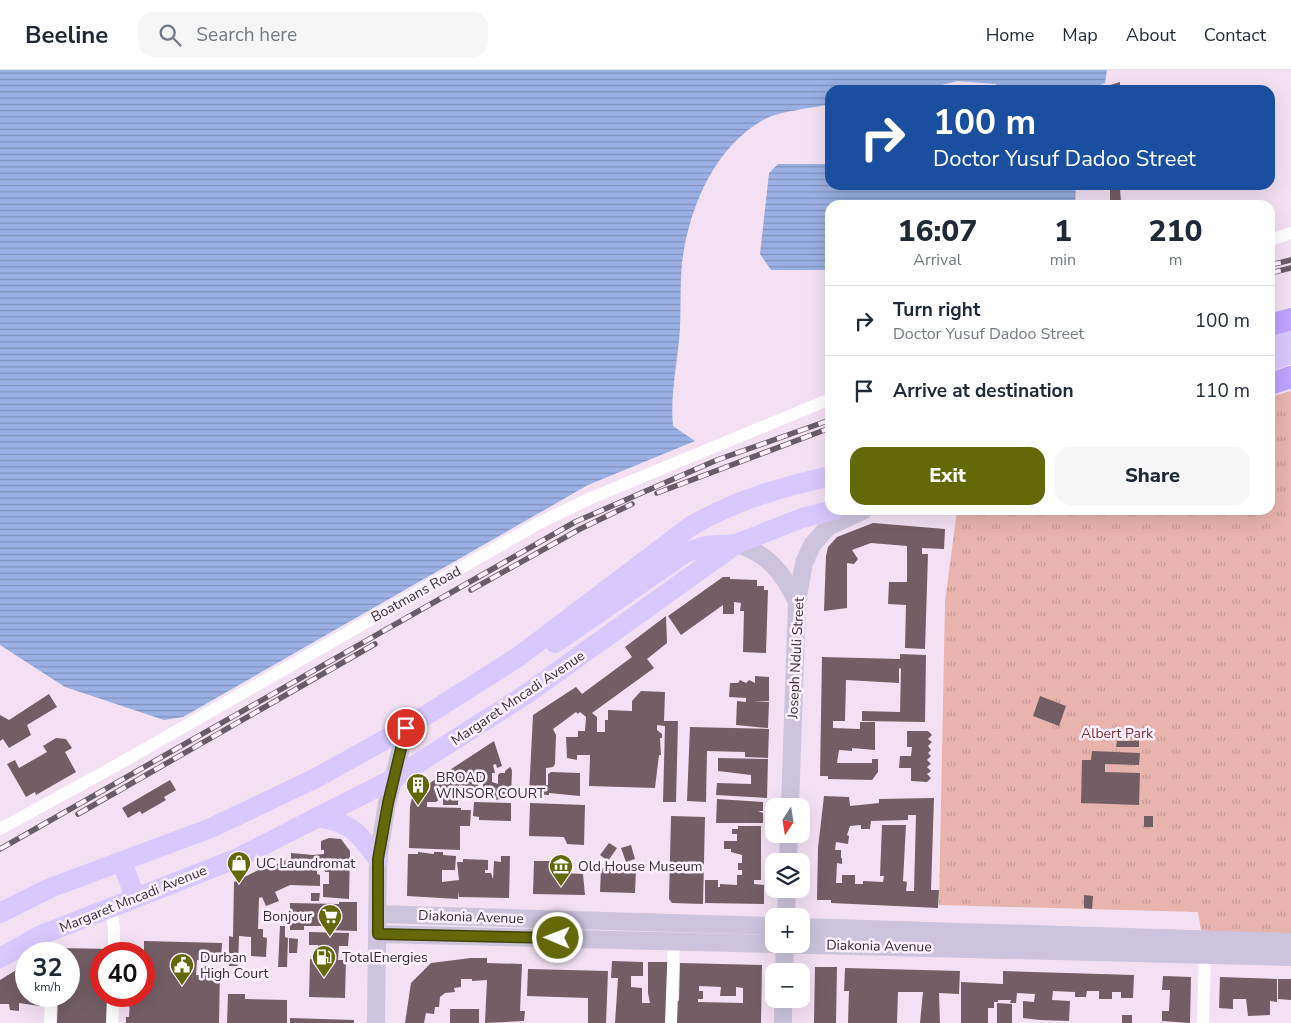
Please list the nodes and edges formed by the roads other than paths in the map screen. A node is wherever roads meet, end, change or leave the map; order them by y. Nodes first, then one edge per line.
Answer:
1 (1291, 232) edge
2 (1275, 238) edge
3 (1291, 319) edge
4 (1275, 324) edge
5 (1291, 333) edge
6 (1275, 338) edge
7 (1291, 354) edge
8 (1275, 359) edge
9 (1291, 377) edge
10 (1275, 382) edge
11 (825, 401) edge
12 (825, 477) edge
13 (825, 512) edge
14 (854, 515) edge
15 (736, 544) junction
16 (797, 602) junction
17 (518, 657) junction
18 (406, 728) junction
19 (393, 779) junction
20 (790, 798) edge
21 (318, 817) junction
22 (0, 829) edge
23 (378, 859) junction
24 (122, 861) junction
25 (135, 898) junction
26 (112, 908) junction
27 (0, 913) edge
28 (378, 914) junction
29 (484, 918) junction
30 (652, 923) junction
31 (765, 926) edge
32 (810, 928) edge
33 (378, 934) junction
34 (41, 936) junction
35 (484, 937) junction
36 (911, 939) junction
37 (652, 941) junction
38 (674, 941) junction
39 (44, 942) edge
40 (113, 942) edge
41 (1291, 942) edge
42 (765, 943) edge
43 (810, 943) edge
44 (1205, 947) junction
45 (1291, 957) edge
46 (0, 958) edge
47 (51, 1007) edge
48 (113, 1007) edge
49 (783, 1008) edge
50 (50, 1023) edge
51 (112, 1023) edge
52 (376, 1023) edge
53 (671, 1023) edge
54 (783, 1023) edge
55 (1203, 1023) edge

1 - 2 street
3 - 4 highway
5 - 6 main road
7 - 8 main road
9 - 10 highway
11 - 22 street, Boatmans Road
12 - 17 main road
13 - 15 main road, Margaret Mncadi Avenue
14 - 16 street, Joseph Nduli Street
15 - 16 street
15 - 17 main road
15 - 19 main road, Margaret Mncadi Avenue
16 - 20 street, Joseph Nduli Street
17 - 18 main road
18 - 19 street
18 - 24 main road
19 - 21 main road, Margaret Mncadi Avenue
19 - 23 street
21 - 23 main road
21 - 25 main road, Margaret Mncadi Avenue
23 - 28 street
24 - 25 main road
24 - 27 main road
25 - 26 main road, Margaret Mncadi Avenue
26 - 34 main road, Margaret Mncadi Avenue
26 - 40 street
28 - 29 street, Diakonia Avenue
28 - 33 street
29 - 30 street, Diakonia Avenue
29 - 35 street
30 - 31 street, Diakonia Avenue
30 - 37 street
32 - 36 street, Diakonia Avenue
33 - 35 street, Diakonia Avenue
33 - 52 street
34 - 39 street
34 - 46 main road, Margaret Mncadi Avenue
35 - 37 street, Diakonia Avenue
36 - 43 street, Diakonia Avenue
36 - 44 street, Diakonia Avenue
37 - 38 street, Diakonia Avenue
38 - 42 street, Diakonia Avenue
38 - 53 street
41 - 44 street, Diakonia Avenue
44 - 45 street, Diakonia Avenue
44 - 55 street
47 - 50 street
48 - 51 street
49 - 54 street

